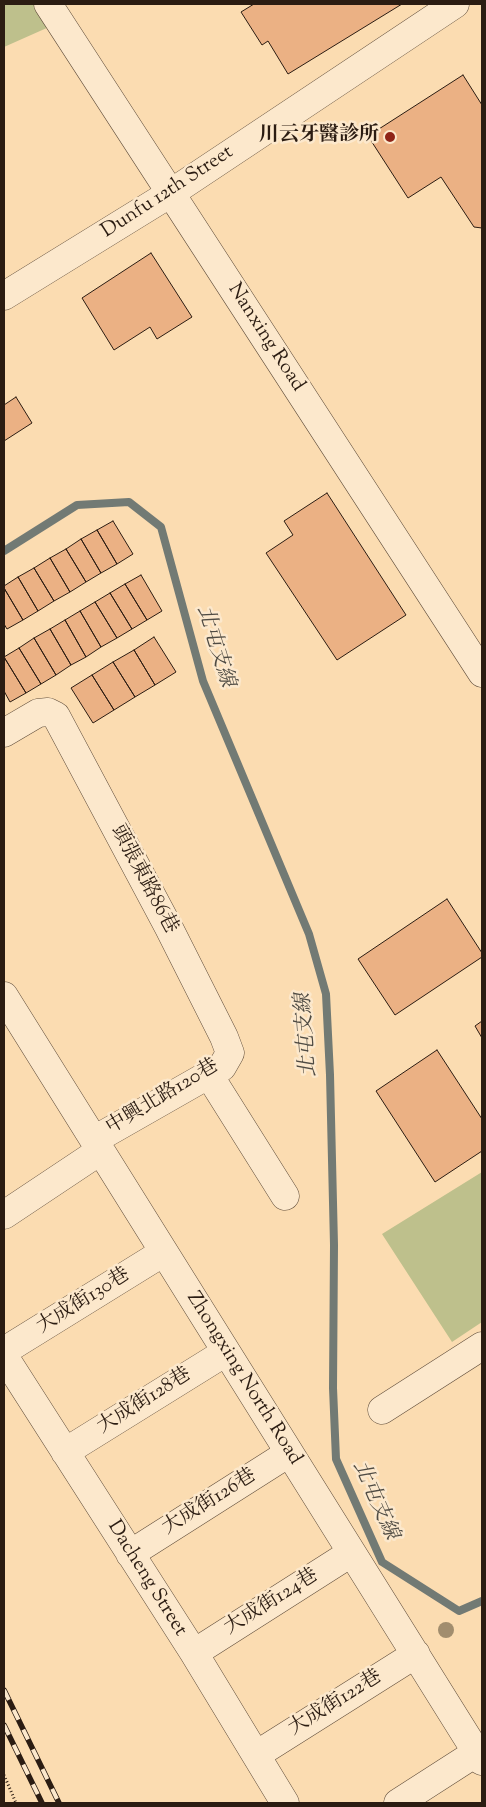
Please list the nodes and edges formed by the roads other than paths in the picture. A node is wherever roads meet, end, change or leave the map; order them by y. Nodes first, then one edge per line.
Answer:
1 (48, 4) edge
2 (455, 4) edge
3 (171, 193) junction
4 (4, 296) edge
5 (482, 673) edge
6 (4, 734) edge
7 (4, 996) edge
8 (230, 1053) joint
9 (209, 1075) junction
10 (97, 1145) junction
11 (285, 1196) dead end
12 (4, 1215) edge
13 (164, 1252) junction
14 (482, 1346) edge
15 (4, 1351) edge
16 (226, 1352) junction
17 (4, 1356) edge
18 (382, 1410) dead end
19 (65, 1452) junction
20 (289, 1453) junction
21 (351, 1553) junction
22 (130, 1554) junction
23 (194, 1653) junction
24 (416, 1654) junction
25 (480, 1754) edge
26 (256, 1755) junction
27 (285, 1803) edge
28 (398, 1803) edge

1 - 3 street, Nanxing Road
2 - 3 street, Dunfu 12th Street
3 - 4 street, Dunfu 12th Street
3 - 5 street, Nanxing Road
6 - 8 street, 頭張東路86巷
7 - 10 street, Zhongxing North Road
8 - 9 street, 中興北路120巷
9 - 10 street, 中興北路120巷
9 - 11 street
10 - 12 street, 中興北路120巷
10 - 13 street, Zhongxing North Road
13 - 15 street, 大成街130巷
13 - 16 street, Zhongxing North Road
14 - 18 street
16 - 19 street, 大成街128巷
16 - 20 street, Zhongxing North Road
17 - 19 street, Dacheng Street
19 - 22 street, Dacheng Street
20 - 21 street, Zhongxing North Road
20 - 22 street, 大成街126巷
21 - 23 street, 大成街124巷
21 - 24 street, Zhongxing North Road
22 - 23 street, Dacheng Street
23 - 26 street, Dacheng Street
24 - 25 street, Zhongxing North Road
24 - 26 street, 大成街122巷
25 - 28 street
26 - 27 street, Dacheng Street

